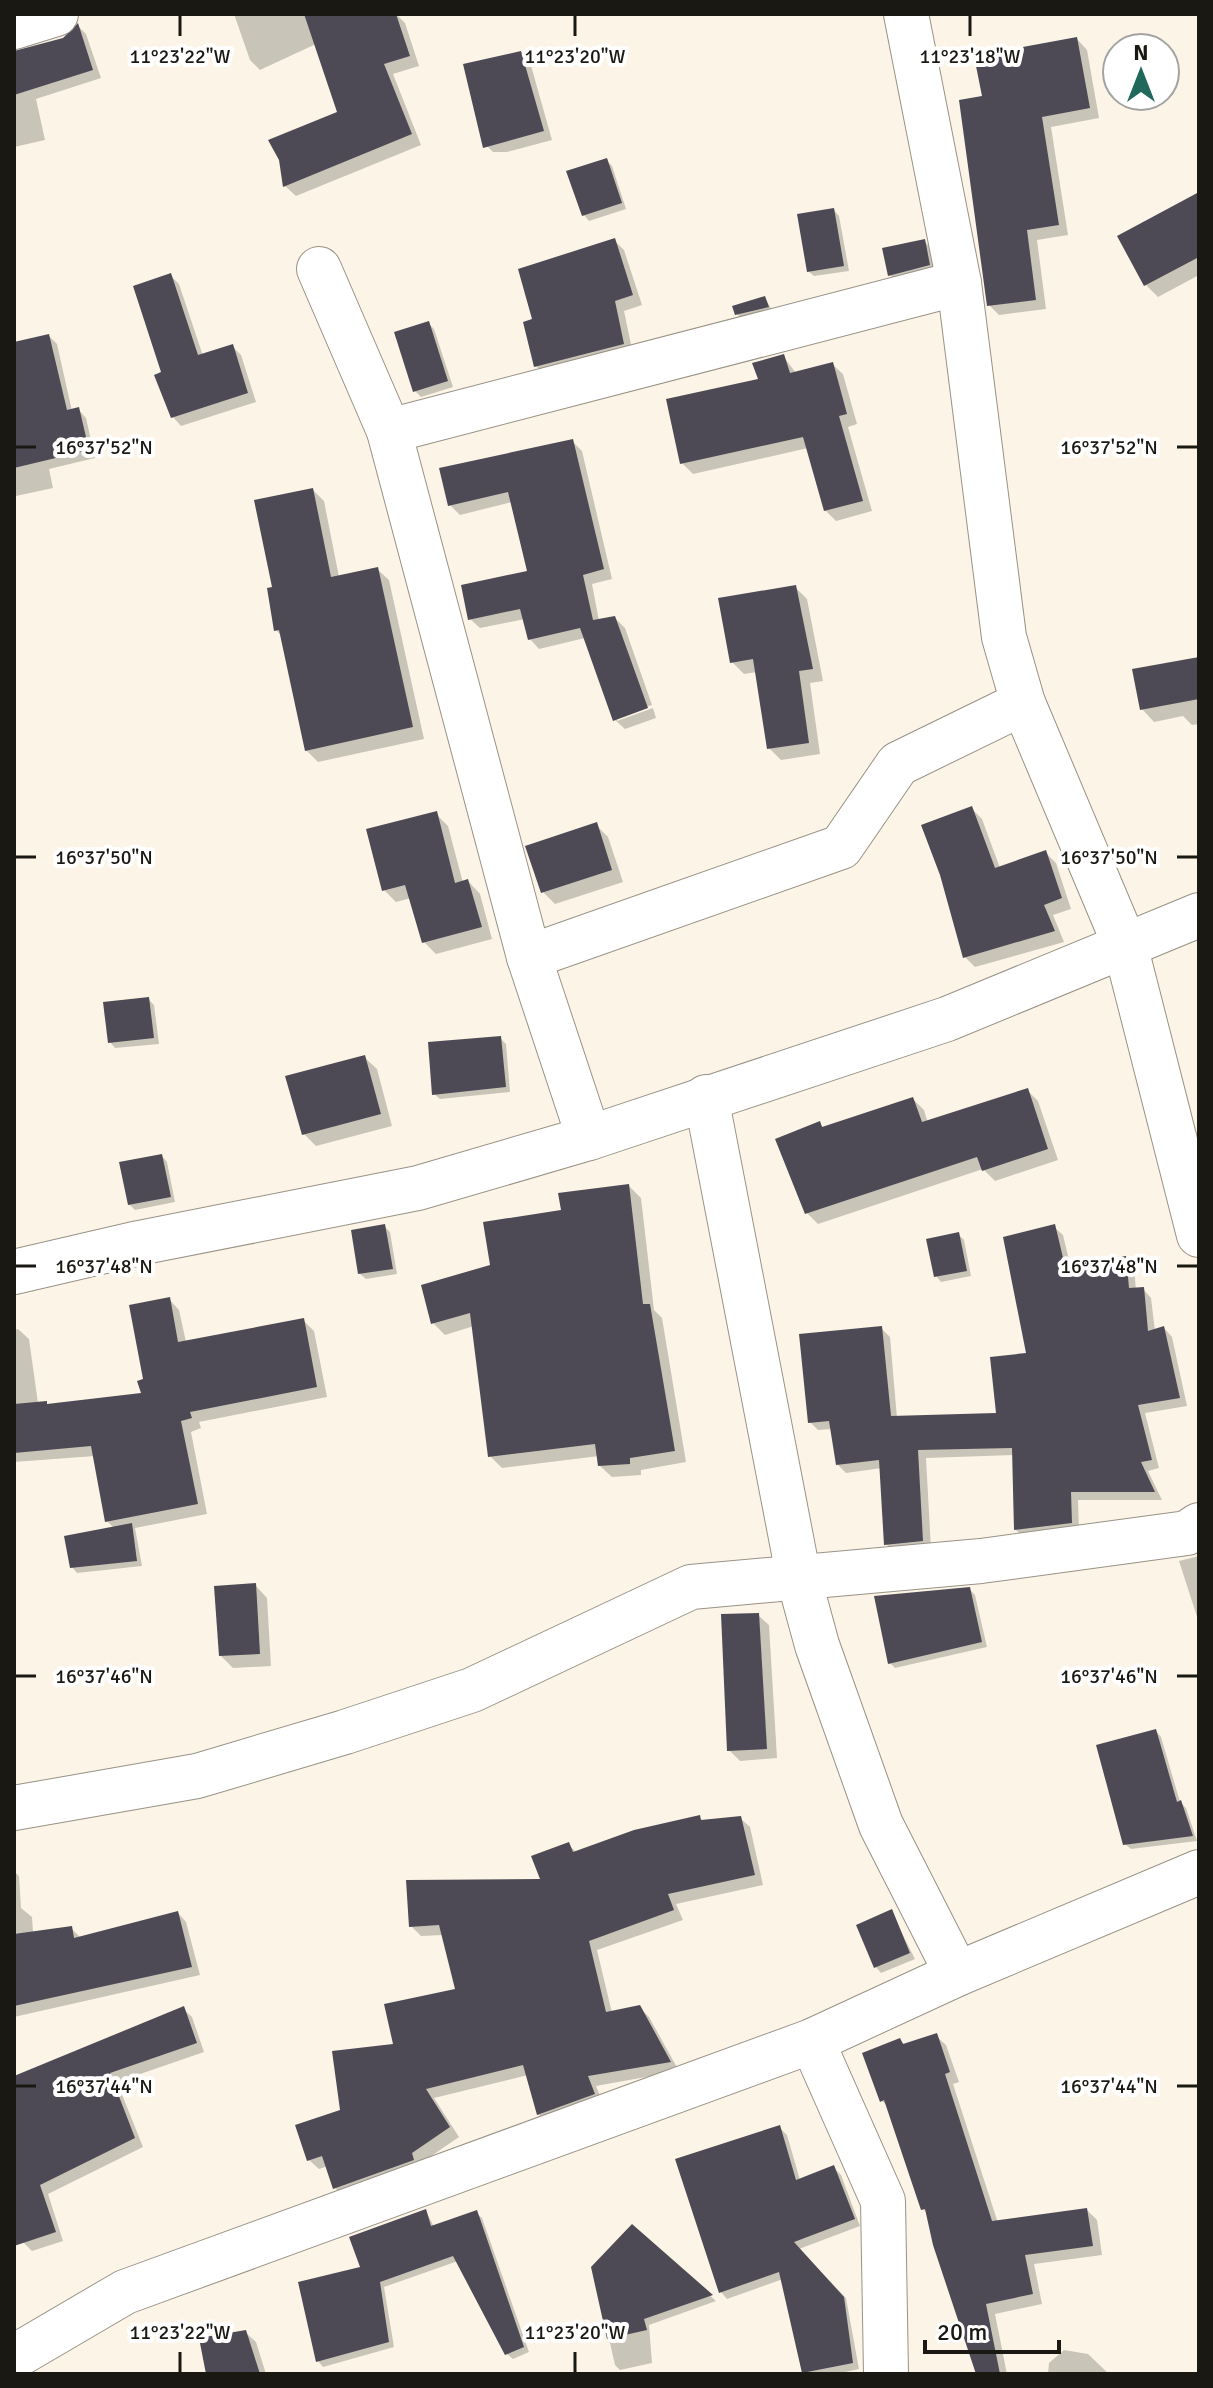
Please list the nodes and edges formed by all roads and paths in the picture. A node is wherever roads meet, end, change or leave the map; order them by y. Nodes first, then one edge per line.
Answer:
1 (56, 14) edge
2 (906, 14) edge
3 (14, 27) edge
4 (319, 269) dead end
5 (959, 283) junction
6 (389, 431) junction
7 (1023, 703) junction
8 (1199, 915) edge
9 (1125, 945) junction
10 (529, 957) junction
11 (706, 1097) junction
12 (589, 1138) junction
13 (1199, 1235) edge
14 (14, 1272) edge
15 (1199, 1525) edge
16 (799, 1579) junction
17 (14, 1808) edge
18 (1199, 1872) edge
19 (957, 1974) junction
20 (812, 2041) junction
21 (14, 2357) edge
22 (886, 2374) edge

1 - 3 street
2 - 5 street
4 - 6 street
5 - 6 street
5 - 7 street
6 - 10 street
7 - 9 street
7 - 10 street
8 - 9 street
9 - 11 street
9 - 13 street
10 - 12 street
11 - 12 street
11 - 16 street
12 - 14 street
15 - 16 street
16 - 17 street
16 - 19 street
18 - 19 street
19 - 20 street
20 - 21 street
20 - 22 street

